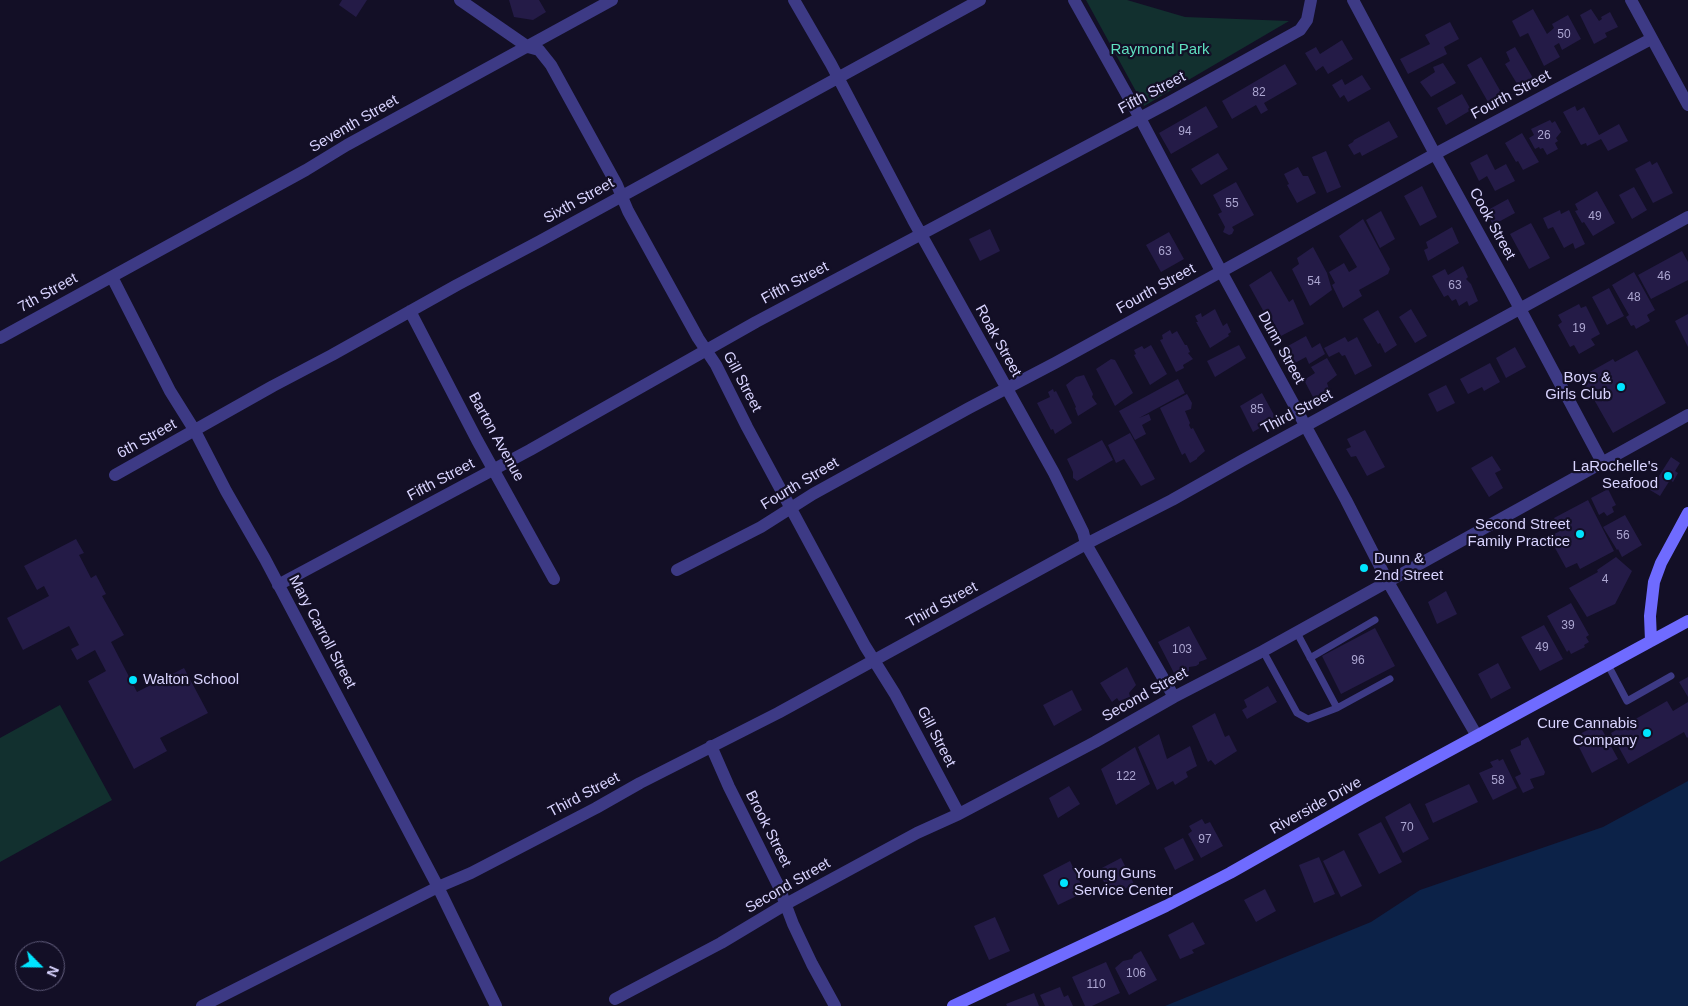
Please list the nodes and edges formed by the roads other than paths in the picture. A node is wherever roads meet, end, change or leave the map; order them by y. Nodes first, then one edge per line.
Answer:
1 (460, 0) edge
2 (612, 0) edge
3 (794, 0) edge
4 (980, 0) edge
5 (1074, 0) edge
6 (1311, 0) edge
7 (1353, 0) edge
8 (1631, 0) edge
9 (1651, 38) junction
10 (528, 47) junction
11 (838, 78) junction
12 (1688, 105) edge
13 (1140, 118) junction
14 (1435, 154) junction
15 (622, 196) junction
16 (1688, 216) edge
17 (921, 235) junction
18 (1221, 271) junction
19 (112, 277) junction
20 (1520, 309) junction
21 (410, 311) junction
22 (0, 338) edge
23 (706, 350) junction
24 (1007, 389) junction
25 (1688, 416) edge
26 (1306, 426) junction
27 (195, 431) junction
28 (1603, 464) junction
29 (494, 470) junction
30 (116, 475) dead end
31 (791, 508) junction
32 (1688, 513) edge
33 (1086, 544) junction
34 (677, 570) dead end
35 (554, 578) dead end
36 (1388, 582) junction
37 (278, 585) junction
38 (1375, 620) dead end
39 (1688, 621) edge
40 (1296, 631) junction
41 (1651, 641) junction
42 (1263, 651) junction
43 (1310, 658) junction
44 (875, 660) junction
45 (1608, 664) junction
46 (1671, 676) dead end
47 (1390, 679) dead end
48 (1174, 697) junction
49 (1337, 708) junction
50 (1477, 736) junction
51 (711, 746) junction
52 (959, 814) junction
53 (438, 887) junction
54 (786, 904) junction
55 (615, 999) dead end
56 (202, 1006) edge
57 (496, 1006) edge
58 (835, 1006) edge
59 (954, 1006) edge

1 - 10 street, Gill Street
2 - 10 street, Seventh Street
3 - 11 street, Roak Street
4 - 11 street, Sixth Street
5 - 13 street, Dunn Street
6 - 13 street, Fifth Street
7 - 14 street, Cook Street
8 - 9 street
9 - 12 street
9 - 14 street, Fourth Street
10 - 15 street, Gill Street
10 - 19 street, Seventh Street
11 - 15 street, Sixth Street
11 - 17 street, Roak Street
13 - 17 street, Fifth Street
13 - 18 street, Dunn Street
14 - 18 street, Fourth Street
14 - 20 street, Cook Street
15 - 21 street, Sixth Street
15 - 23 street, Gill Street
16 - 20 street, Third Street
17 - 23 street, Fifth Street
17 - 24 street, Roak Street
18 - 24 street, Fourth Street
18 - 26 street, Dunn Street
19 - 22 street, 7th Street
19 - 27 street, Mary Carroll Street
20 - 26 street, Third Street
20 - 28 street, Cook Street
21 - 27 street, Sixth Street
21 - 29 street, Barton Avenue
23 - 29 street, Fifth Street
23 - 31 street, Gill Street
24 - 31 street, Fourth Street
24 - 33 street, Roak Street
25 - 28 street, Second Street
26 - 33 street, Third Street
26 - 36 street, Dunn Street
27 - 30 street, 6th Street
27 - 37 street, Mary Carroll Street
28 - 36 street, Second Street
29 - 35 street, Barton Avenue
29 - 37 street, Fifth Street
31 - 34 street, Fourth Street
31 - 44 street, Gill Street
32 - 41 main road
33 - 44 street, Third Street
33 - 48 street, Roak Street
36 - 40 street, Second Street
36 - 50 street, Dunn Street
37 - 53 street, Mary Carroll Street
38 - 43 lane
39 - 41 main road, Riverside Drive
40 - 42 street, Second Street
40 - 43 lane
41 - 45 main road, Riverside Drive
42 - 48 street, Second Street
42 - 49 lane
43 - 49 lane
44 - 51 street, Third Street
44 - 52 street, Gill Street
45 - 46 lane
45 - 50 main road, Riverside Drive
47 - 49 lane
48 - 52 street, Second Street
50 - 59 main road, Riverside Drive
51 - 53 street, Third Street
51 - 54 street, Brook Street
52 - 54 street, Second Street
53 - 56 street, Third Street
53 - 57 street, Mary Carroll Street
54 - 55 street, Second Street
54 - 58 street, Brook Street

